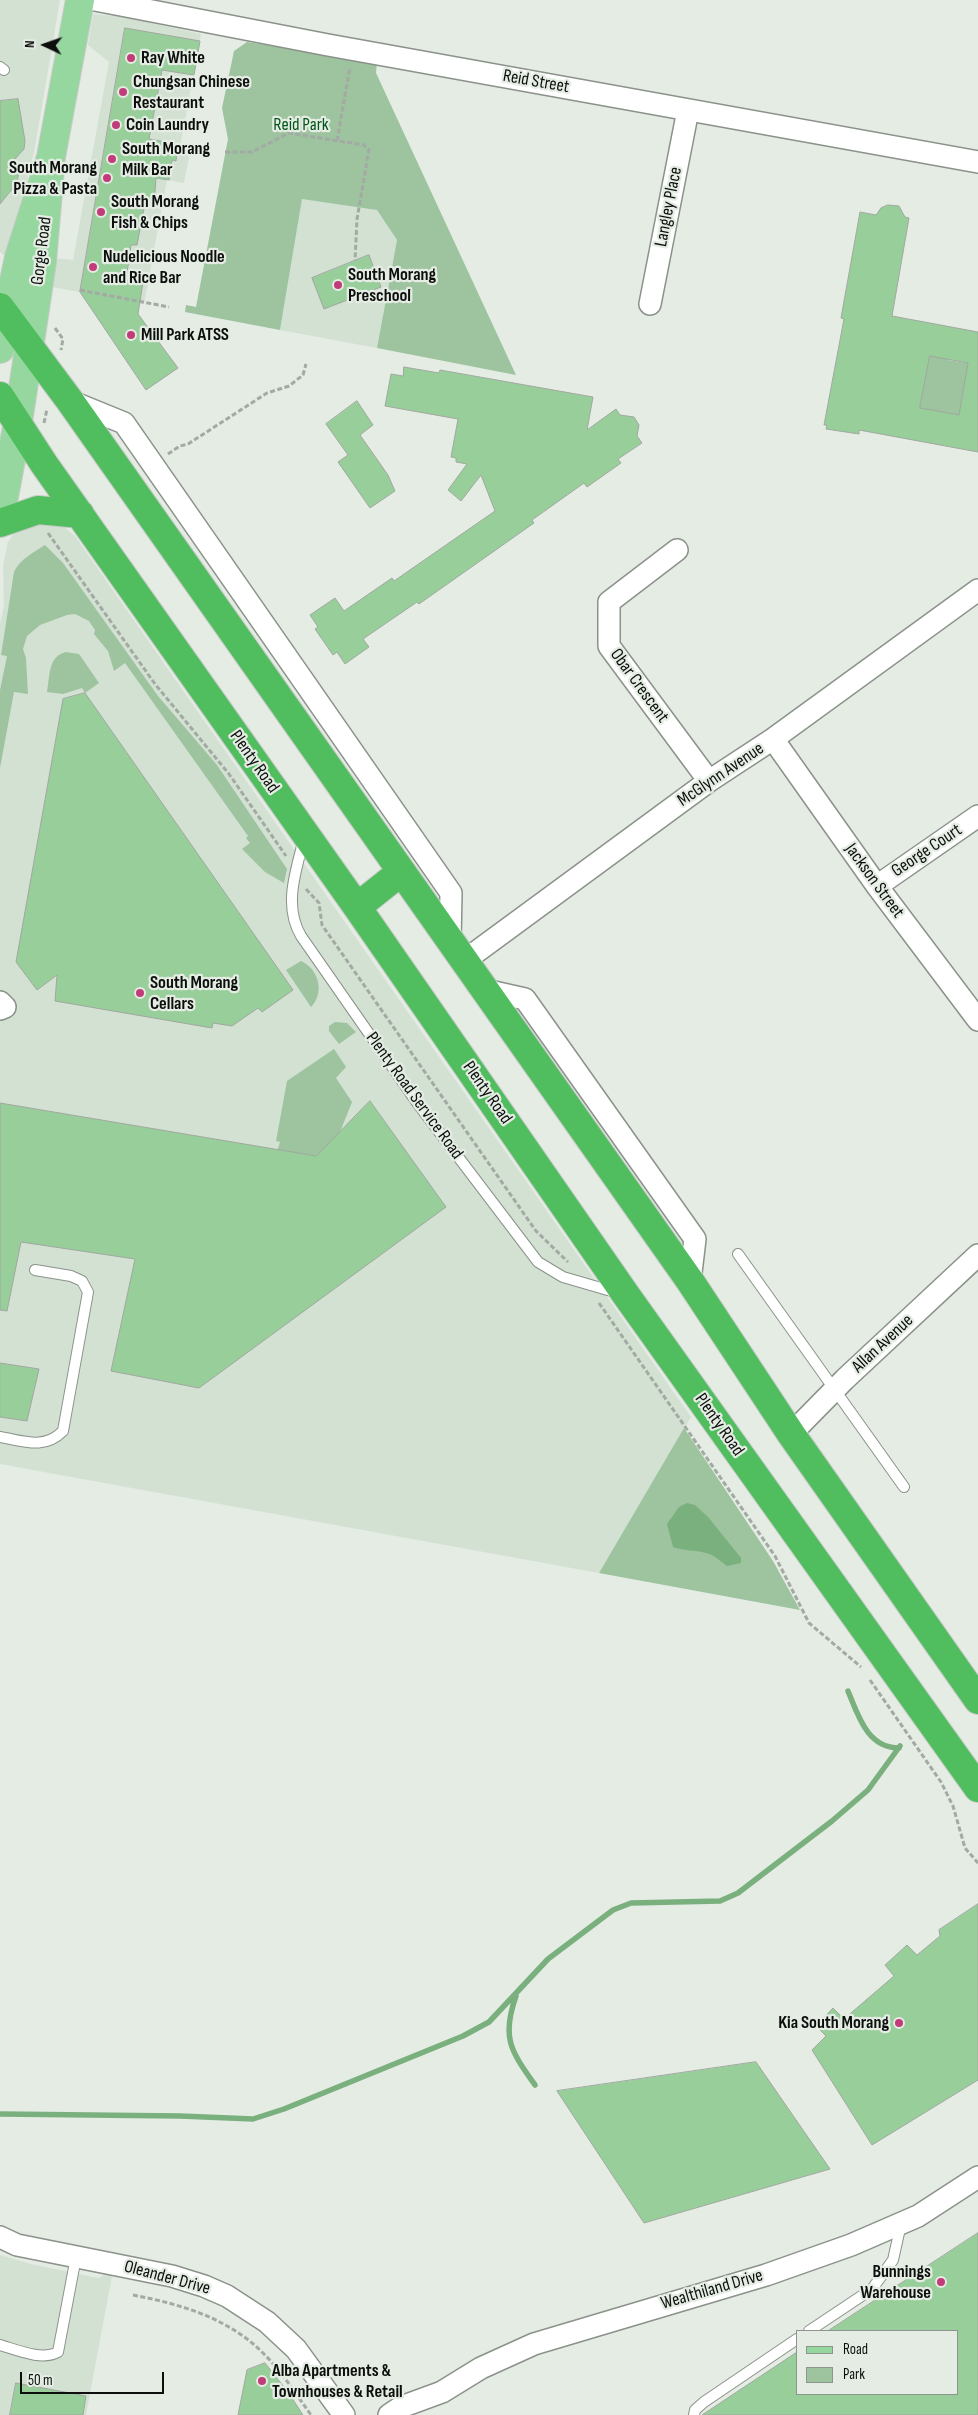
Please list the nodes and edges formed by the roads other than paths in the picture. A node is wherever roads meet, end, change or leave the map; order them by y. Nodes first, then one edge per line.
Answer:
1 (80, 0) edge
2 (95, 0) edge
3 (688, 110) junction
4 (51, 157) junction
5 (978, 162) edge
6 (650, 304) dead end
7 (3, 311) edge
8 (29, 344) junction
9 (0, 349) edge
10 (0, 396) edge
11 (70, 401) junction
12 (18, 422) junction
13 (80, 514) junction
14 (0, 518) edge
15 (0, 523) edge
16 (677, 550) dead end
17 (978, 590) edge
18 (281, 648) junction
19 (286, 710) junction
20 (773, 739) junction
21 (709, 781) junction
22 (978, 816) edge
23 (306, 834) junction
24 (401, 872) junction
25 (877, 886) junction
26 (358, 907) junction
27 (457, 951) junction
28 (0, 1002) edge
29 (0, 1009) edge
30 (978, 1020) edge
31 (738, 1254) dead end
32 (978, 1255) edge
33 (35, 1270) dead end
34 (626, 1295) junction
35 (835, 1391) junction
36 (791, 1434) junction
37 (0, 1437) edge
38 (904, 1487) dead end
39 (978, 1700) edge
40 (978, 1788) edge
41 (978, 2177) edge
42 (901, 2223) junction
43 (0, 2237) edge
44 (76, 2258) junction
45 (810, 2330) edge
46 (796, 2340) edge
47 (0, 2346) edge
48 (442, 2392) junction
49 (344, 2415) edge
50 (389, 2415) edge
51 (423, 2415) edge
52 (694, 2415) edge

1 - 4 main road, Gorge Road
2 - 3 street, Reid Street
3 - 5 street, Reid Street
3 - 6 street, Langley Place
4 - 7 main road, Gorge Road
4 - 8 main road, Gorge Road
7 - 8 highway
7 - 9 main road, Gorge Road
8 - 11 highway
8 - 12 main road, Gorge Road
10 - 12 highway, Plenty Road
11 - 18 street
11 - 19 highway
12 - 13 highway, Plenty Road
12 - 14 main road, Gorge Road
13 - 15 highway
13 - 23 highway, Plenty Road
16 - 21 street, Obar Crescent
17 - 20 street, McGlynn Avenue
18 - 19 street
18 - 27 street
19 - 24 highway
20 - 21 street, McGlynn Avenue
20 - 25 street, Jackson Street
21 - 27 street, McGlynn Avenue
22 - 25 street, George Court
23 - 26 highway, Plenty Road
23 - 34 lane, Plenty Road Service Road
24 - 26 highway
24 - 27 highway
25 - 30 street, Jackson Street
26 - 34 highway, Plenty Road
27 - 36 highway
28 - 29 street
31 - 35 lane
32 - 35 street, Allan Avenue
33 - 37 lane
34 - 40 highway, Plenty Road
35 - 36 street, Allan Avenue
35 - 38 lane
36 - 39 highway
41 - 42 street, Wealthiland Drive
42 - 45 lane
42 - 48 street, Wealthiland Drive
43 - 44 street, Oleander Drive
44 - 47 lane
44 - 49 street, Oleander Drive
46 - 52 lane
48 - 50 street, Wealthiland Drive
48 - 51 street, Wealthiland Drive

